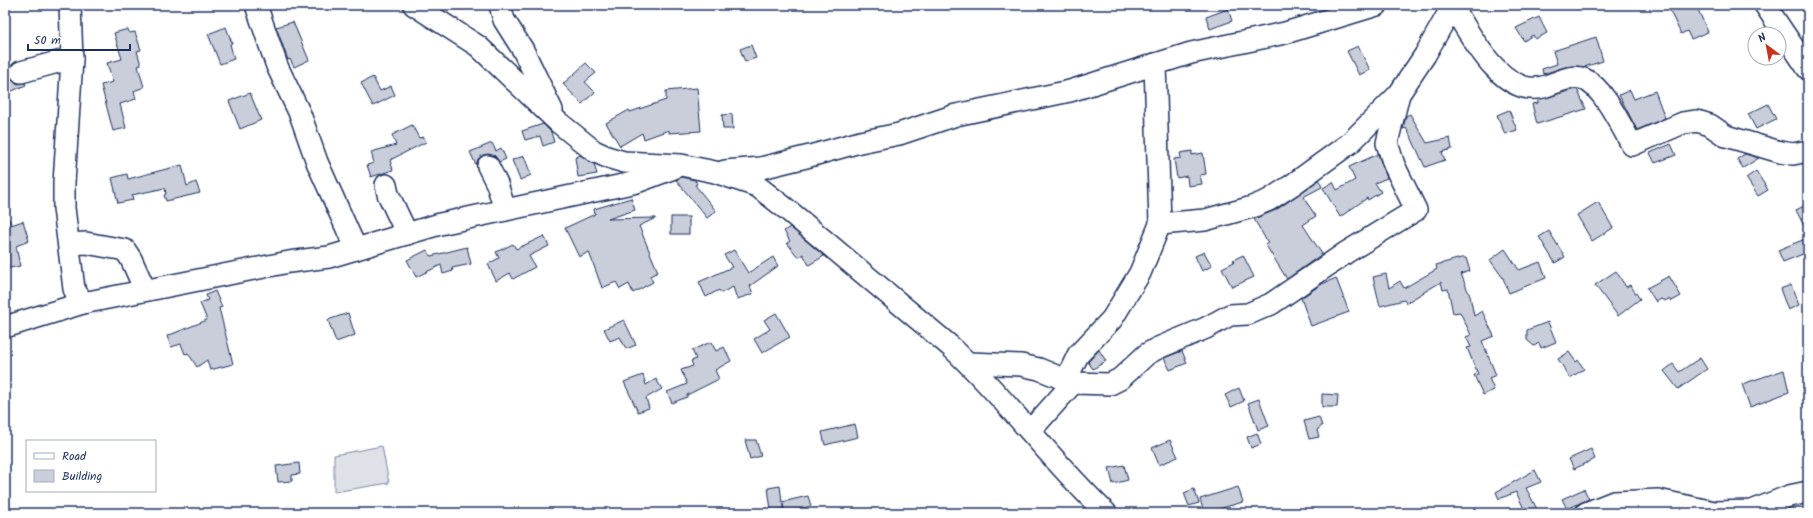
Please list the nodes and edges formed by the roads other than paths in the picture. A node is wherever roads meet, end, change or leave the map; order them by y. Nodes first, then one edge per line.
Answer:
1 (70, 5) edge
2 (256, 5) edge
3 (414, 5) edge
4 (500, 5) edge
5 (1377, 5) edge
6 (1765, 5) edge
7 (1453, 6) edge
8 (72, 58) junction
9 (1155, 64) junction
10 (1808, 69) edge
11 (21, 72) dead end
12 (1399, 94) junction
13 (558, 122) junction
14 (1808, 151) edge
15 (681, 165) junction
16 (488, 166) dead end
17 (715, 172) junction
18 (386, 185) dead end
19 (505, 210) junction
20 (1160, 224) junction
21 (407, 234) junction
22 (69, 244) junction
23 (356, 249) junction
24 (145, 290) junction
25 (83, 303) junction
26 (5, 327) edge
27 (969, 363) junction
28 (1070, 382) junction
29 (1031, 430) junction
30 (1808, 492) edge
31 (1106, 513) edge
32 (1586, 513) edge

1 - 8 street
2 - 23 street
3 - 13 street
4 - 13 street
5 - 9 street
6 - 10 street
7 - 12 street
7 - 14 street
8 - 11 street
8 - 22 street
9 - 17 street
9 - 20 street
12 - 20 street
12 - 28 street
13 - 15 street
15 - 17 street
15 - 19 street
16 - 19 street
17 - 27 street
18 - 21 street
19 - 21 street
20 - 28 street
21 - 23 street
22 - 24 street
22 - 25 street
23 - 24 street
24 - 25 street
25 - 26 street
27 - 28 street
27 - 29 street
28 - 29 street
29 - 31 street
30 - 32 street

